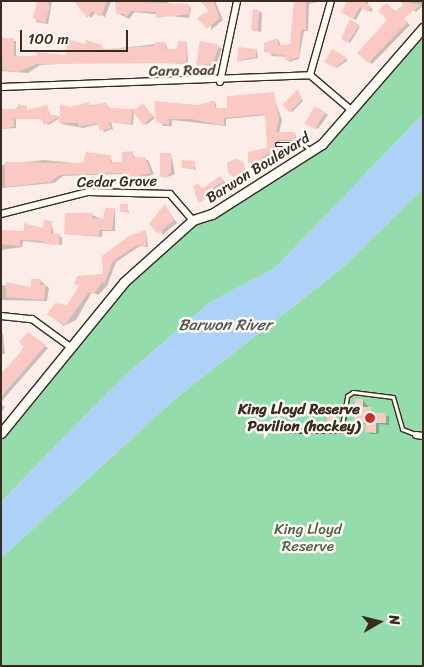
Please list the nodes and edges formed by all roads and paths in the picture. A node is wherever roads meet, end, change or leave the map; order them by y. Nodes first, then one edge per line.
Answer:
1 (237, 1) edge
2 (331, 1) edge
3 (423, 28) edge
4 (310, 75) junction
5 (220, 82) junction
6 (1, 87) edge
7 (351, 110) junction
8 (276, 144) dead end
9 (311, 151) junction
10 (1, 214) edge
11 (193, 220) junction
12 (1, 316) edge
13 (68, 346) junction
14 (281, 430) dead end
15 (1, 433) edge
16 (419, 435) edge

1 - 5 street
2 - 4 street
3 - 7 street, Barwon Boulevard
4 - 5 street, Cara Road
4 - 7 street
5 - 6 street, Cara Road
7 - 9 street, Barwon Boulevard
8 - 9 lane
9 - 11 street, Barwon Boulevard
10 - 11 street, Cedar Grove
11 - 13 street, Barwon Boulevard
12 - 13 street
13 - 15 street, Barwon Boulevard
14 - 16 lane

